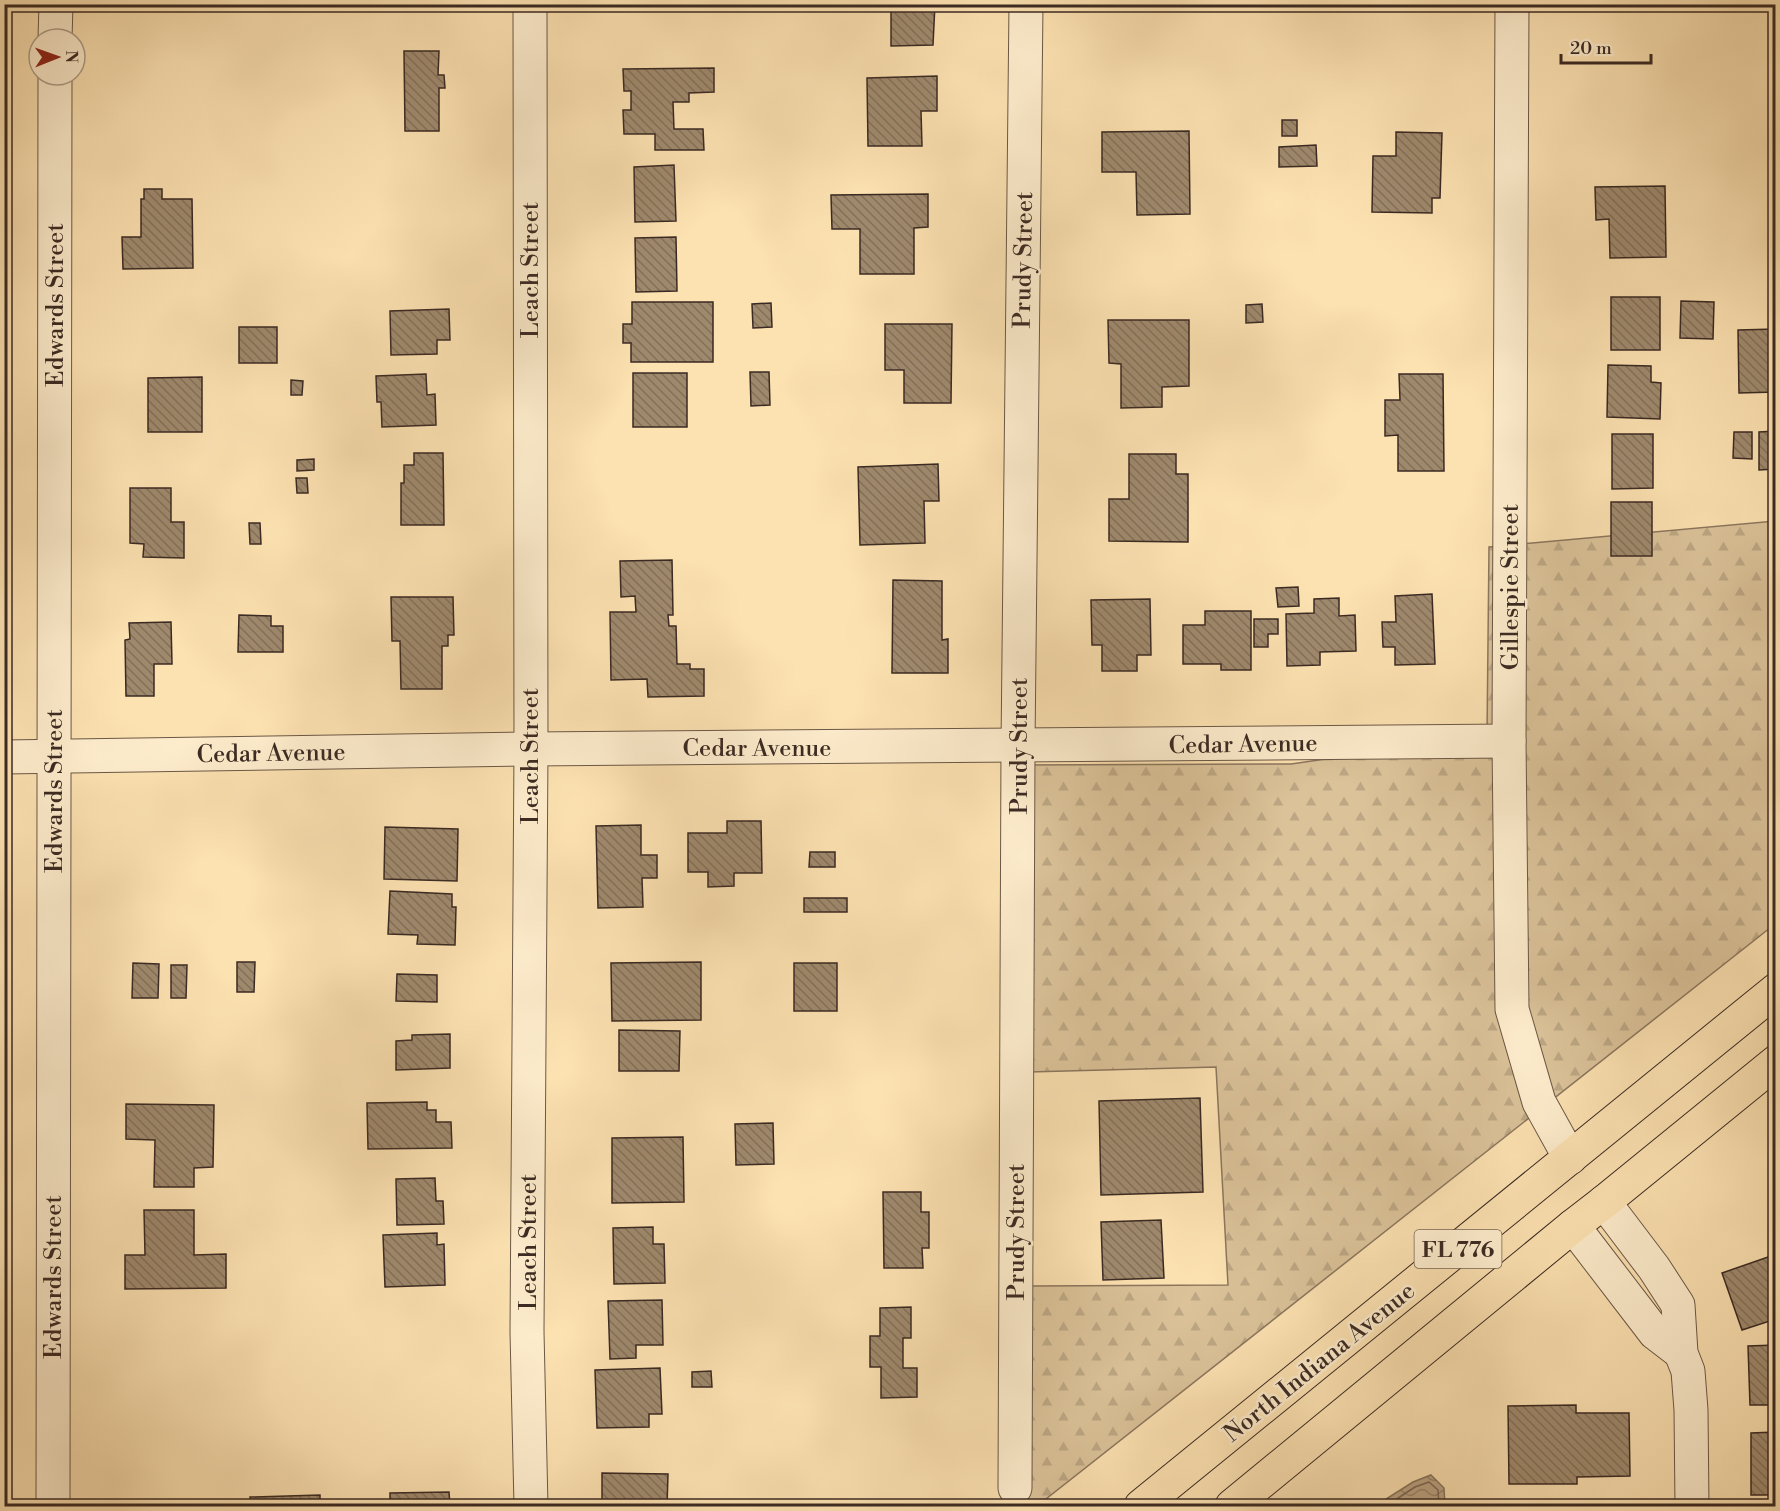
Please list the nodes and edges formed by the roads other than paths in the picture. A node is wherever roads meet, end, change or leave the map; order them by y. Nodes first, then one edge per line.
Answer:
1 (56, 4) edge
2 (530, 4) edge
3 (1026, 4) edge
4 (1512, 4) edge
5 (56, 27) edge
6 (56, 87) edge
7 (1509, 741) junction
8 (1018, 746) junction
9 (531, 749) junction
10 (4, 757) edge
11 (55, 757) junction
12 (1776, 990) edge
13 (1776, 1062) edge
14 (1570, 1158) junction
15 (1604, 1202) junction
16 (1573, 1226) junction
17 (1681, 1353) junction
18 (1016, 1488) dead end
19 (53, 1506) edge
20 (531, 1506) edge
21 (1141, 1506) edge
22 (1232, 1506) edge
23 (1692, 1506) edge

1 - 5 street
2 - 9 street, Leach Street
3 - 8 street, Prudy Street
4 - 7 street, Gillespie Street
6 - 11 street, Edwards Street
7 - 8 street, Cedar Avenue
7 - 14 street, Gillespie Street
8 - 9 street, Cedar Avenue
8 - 18 street, Prudy Street
9 - 11 street, Cedar Avenue
9 - 20 street, Leach Street
10 - 11 street, Cedar Avenue
11 - 19 street, Edwards Street
12 - 14 main road, North Indiana Avenue / FL 776
13 - 15 main road, FL 776
14 - 21 main road, North Indiana Avenue / FL 776
15 - 16 main road, FL 776
15 - 17 street
16 - 17 street
16 - 22 main road, FL 776
17 - 23 street

